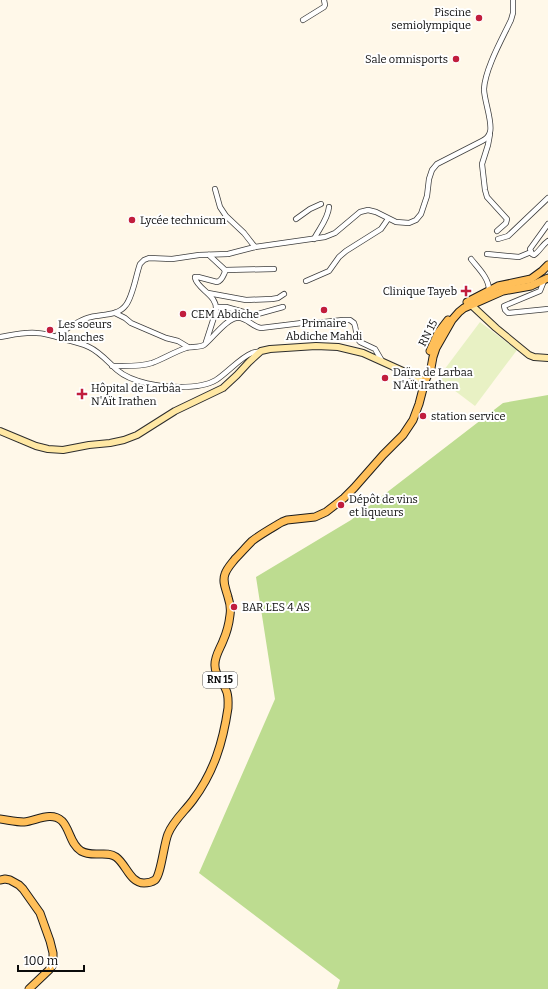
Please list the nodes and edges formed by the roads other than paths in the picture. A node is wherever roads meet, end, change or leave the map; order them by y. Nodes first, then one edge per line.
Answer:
1 (324, 0) edge
2 (513, 0) edge
3 (303, 20) dead end
4 (490, 131) junction
5 (215, 189) dead end
6 (548, 198) edge
7 (320, 204) dead end
8 (329, 207) dead end
9 (296, 219) dead end
10 (388, 219) junction
11 (548, 224) edge
12 (497, 231) dead end
13 (314, 239) junction
14 (498, 239) dead end
15 (548, 241) edge
16 (255, 247) junction
17 (531, 252) junction
18 (487, 254) dead end
19 (209, 255) junction
20 (471, 258) dead end
21 (548, 265) edge
22 (274, 269) dead end
23 (225, 270) junction
24 (546, 280) edge
25 (306, 281) dead end
26 (489, 290) junction
27 (208, 293) junction
28 (284, 294) dead end
29 (469, 303) junction
30 (217, 307) junction
31 (283, 307) dead end
32 (548, 310) edge
33 (115, 313) junction
34 (56, 336) junction
35 (0, 337) edge
36 (206, 343) junction
37 (188, 347) junction
38 (261, 351) junction
39 (548, 358) edge
40 (382, 361) junction
41 (112, 366) junction
42 (426, 379) junction
43 (0, 431) edge
44 (0, 819) edge
45 (0, 880) edge
46 (29, 989) edge

1 - 3 street
2 - 4 street
4 - 10 street
4 - 12 street
5 - 16 street
6 - 14 street
7 - 9 street
8 - 13 street
10 - 13 street
10 - 25 street
11 - 17 street
13 - 16 street
15 - 17 street
16 - 19 street
17 - 18 street
19 - 23 street
19 - 33 street
20 - 26 street
21 - 26 main road, RN 15
22 - 23 street
23 - 27 street
24 - 29 main road, RN 15
24 - 32 street
26 - 29 main road, RN 15
27 - 28 street
27 - 30 street
29 - 39 main road
29 - 42 main road, RN 15
30 - 31 street
30 - 36 street
33 - 34 street
33 - 37 street
34 - 35 street
34 - 41 street
36 - 37 street
36 - 40 street
37 - 41 street
38 - 40 main road
38 - 41 street
38 - 43 main road
40 - 42 main road
42 - 44 main road, RN 15
45 - 46 main road

